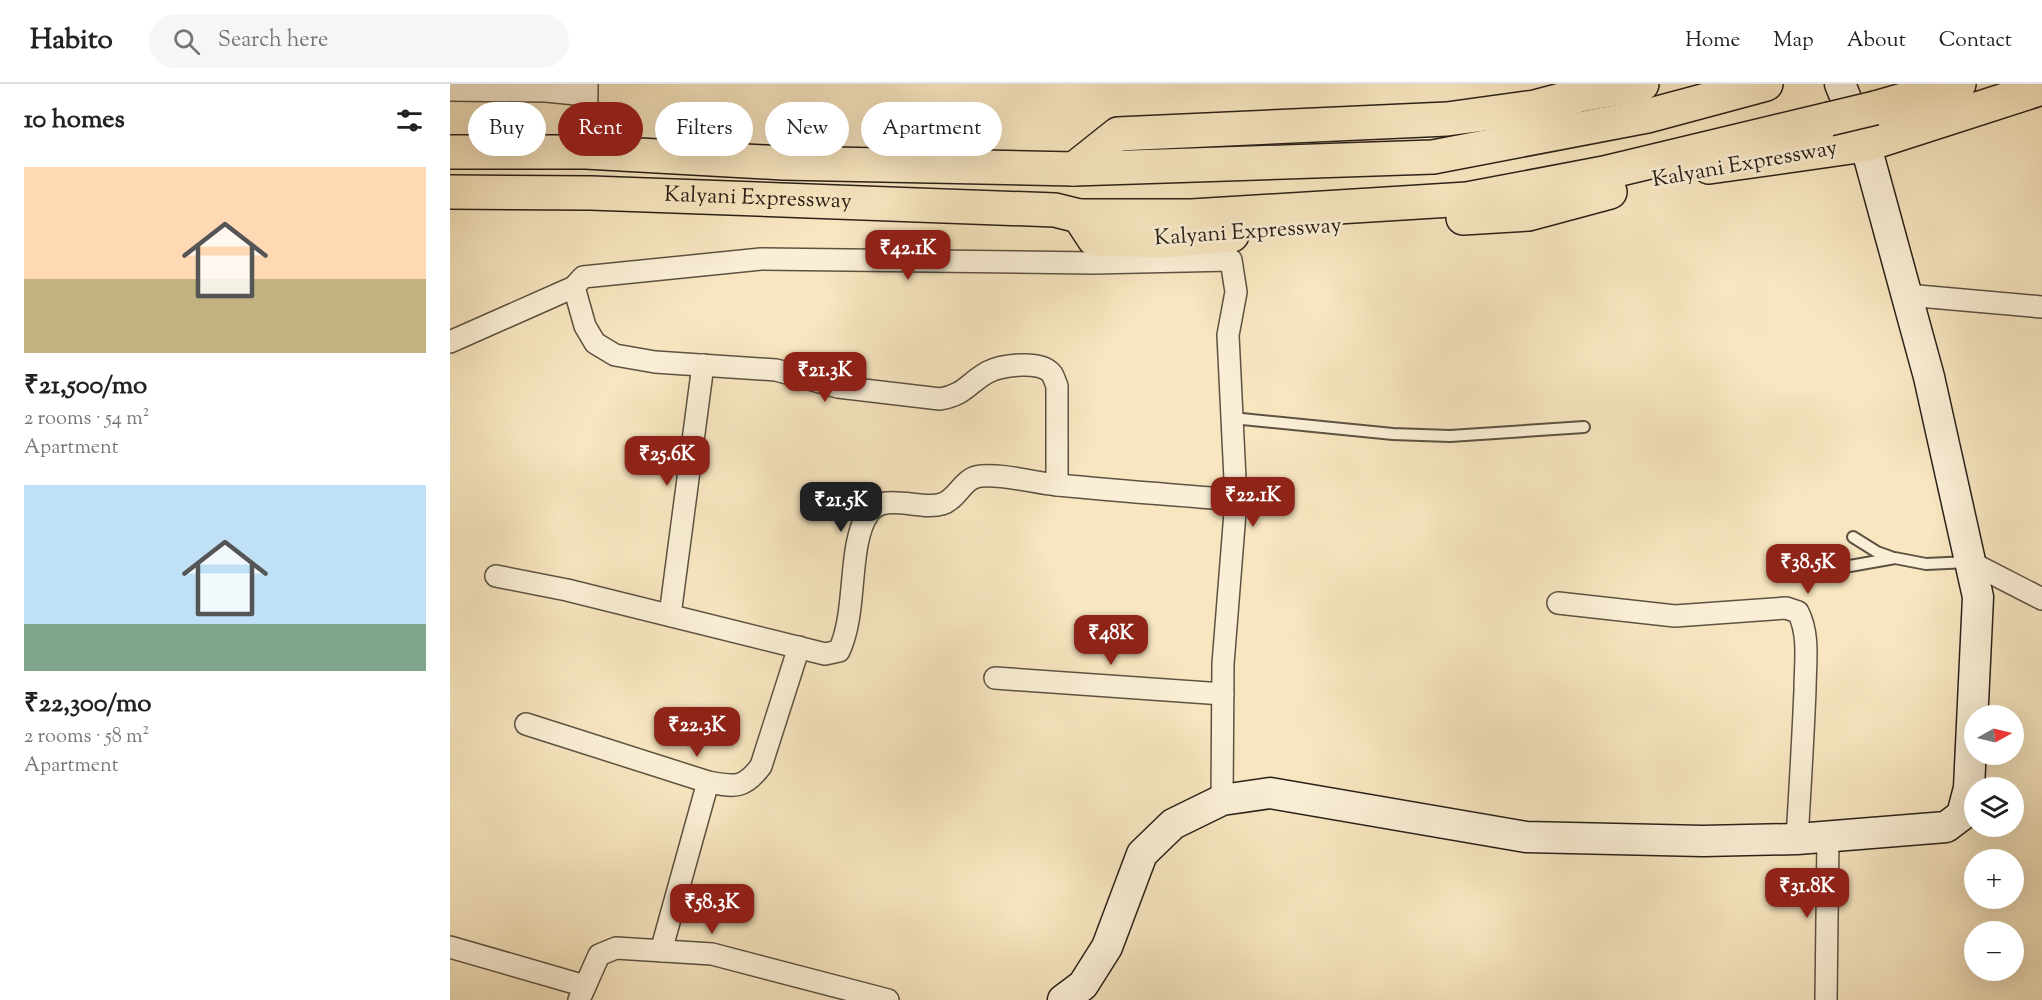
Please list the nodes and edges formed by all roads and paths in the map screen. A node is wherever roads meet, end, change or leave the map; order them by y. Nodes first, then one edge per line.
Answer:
1 (1642, 84) edge
2 (1766, 84) edge
3 (1840, 84) edge
4 (1959, 84) edge
5 (2042, 88) edge
6 (587, 89) edge
7 (450, 90) edge
8 (1865, 145) junction
9 (450, 152) edge
10 (558, 152) edge
11 (643, 155) edge
12 (1074, 169) junction
13 (450, 192) edge
14 (1079, 216) junction
15 (574, 287) junction
16 (1907, 295) junction
17 (2042, 307) edge
18 (450, 342) edge
19 (703, 365) junction
20 (1232, 418) junction
21 (1584, 428) dead end
22 (1057, 485) junction
23 (1236, 500) junction
24 (1853, 537) dead end
25 (1894, 558) junction
26 (1970, 562) junction
27 (1833, 569) dead end
28 (496, 576) dead end
29 (2042, 598) edge
30 (1558, 603) dead end
31 (670, 615) junction
32 (799, 647) junction
33 (995, 678) dead end
34 (1223, 694) junction
35 (526, 724) dead end
36 (708, 782) junction
37 (1222, 801) junction
38 (1828, 838) junction
39 (1797, 839) junction
40 (450, 947) edge
41 (661, 951) junction
42 (582, 993) edge
43 (1080, 995) edge
44 (888, 1000) edge
45 (1826, 1000) edge

1 - 12 highway
2 - 12 highway, Kalyani Expressway
3 - 8 street
4 - 14 highway, bridge
5 - 8 highway, Kalyani Expressway
6 - 7 street
8 - 14 highway, Kalyani Expressway
8 - 16 street
9 - 10 highway, Kalyani Expressway
11 - 12 highway, Kalyani Expressway
13 - 14 highway, Kalyani Expressway
15 - 18 street
15 - 19 street
15 - 20 street
16 - 17 street
16 - 26 street
19 - 22 street
19 - 31 street
20 - 21 lane
20 - 23 street
22 - 23 street
22 - 32 street
23 - 34 street
24 - 25 lane
25 - 26 lane
25 - 27 lane
26 - 29 street
26 - 38 street
28 - 31 street
30 - 39 street
31 - 32 street
32 - 36 street
33 - 34 street
34 - 37 street
35 - 36 street
36 - 41 street
37 - 39 street
37 - 43 street
38 - 39 street
38 - 45 street
40 - 42 street
41 - 42 street
41 - 44 street

